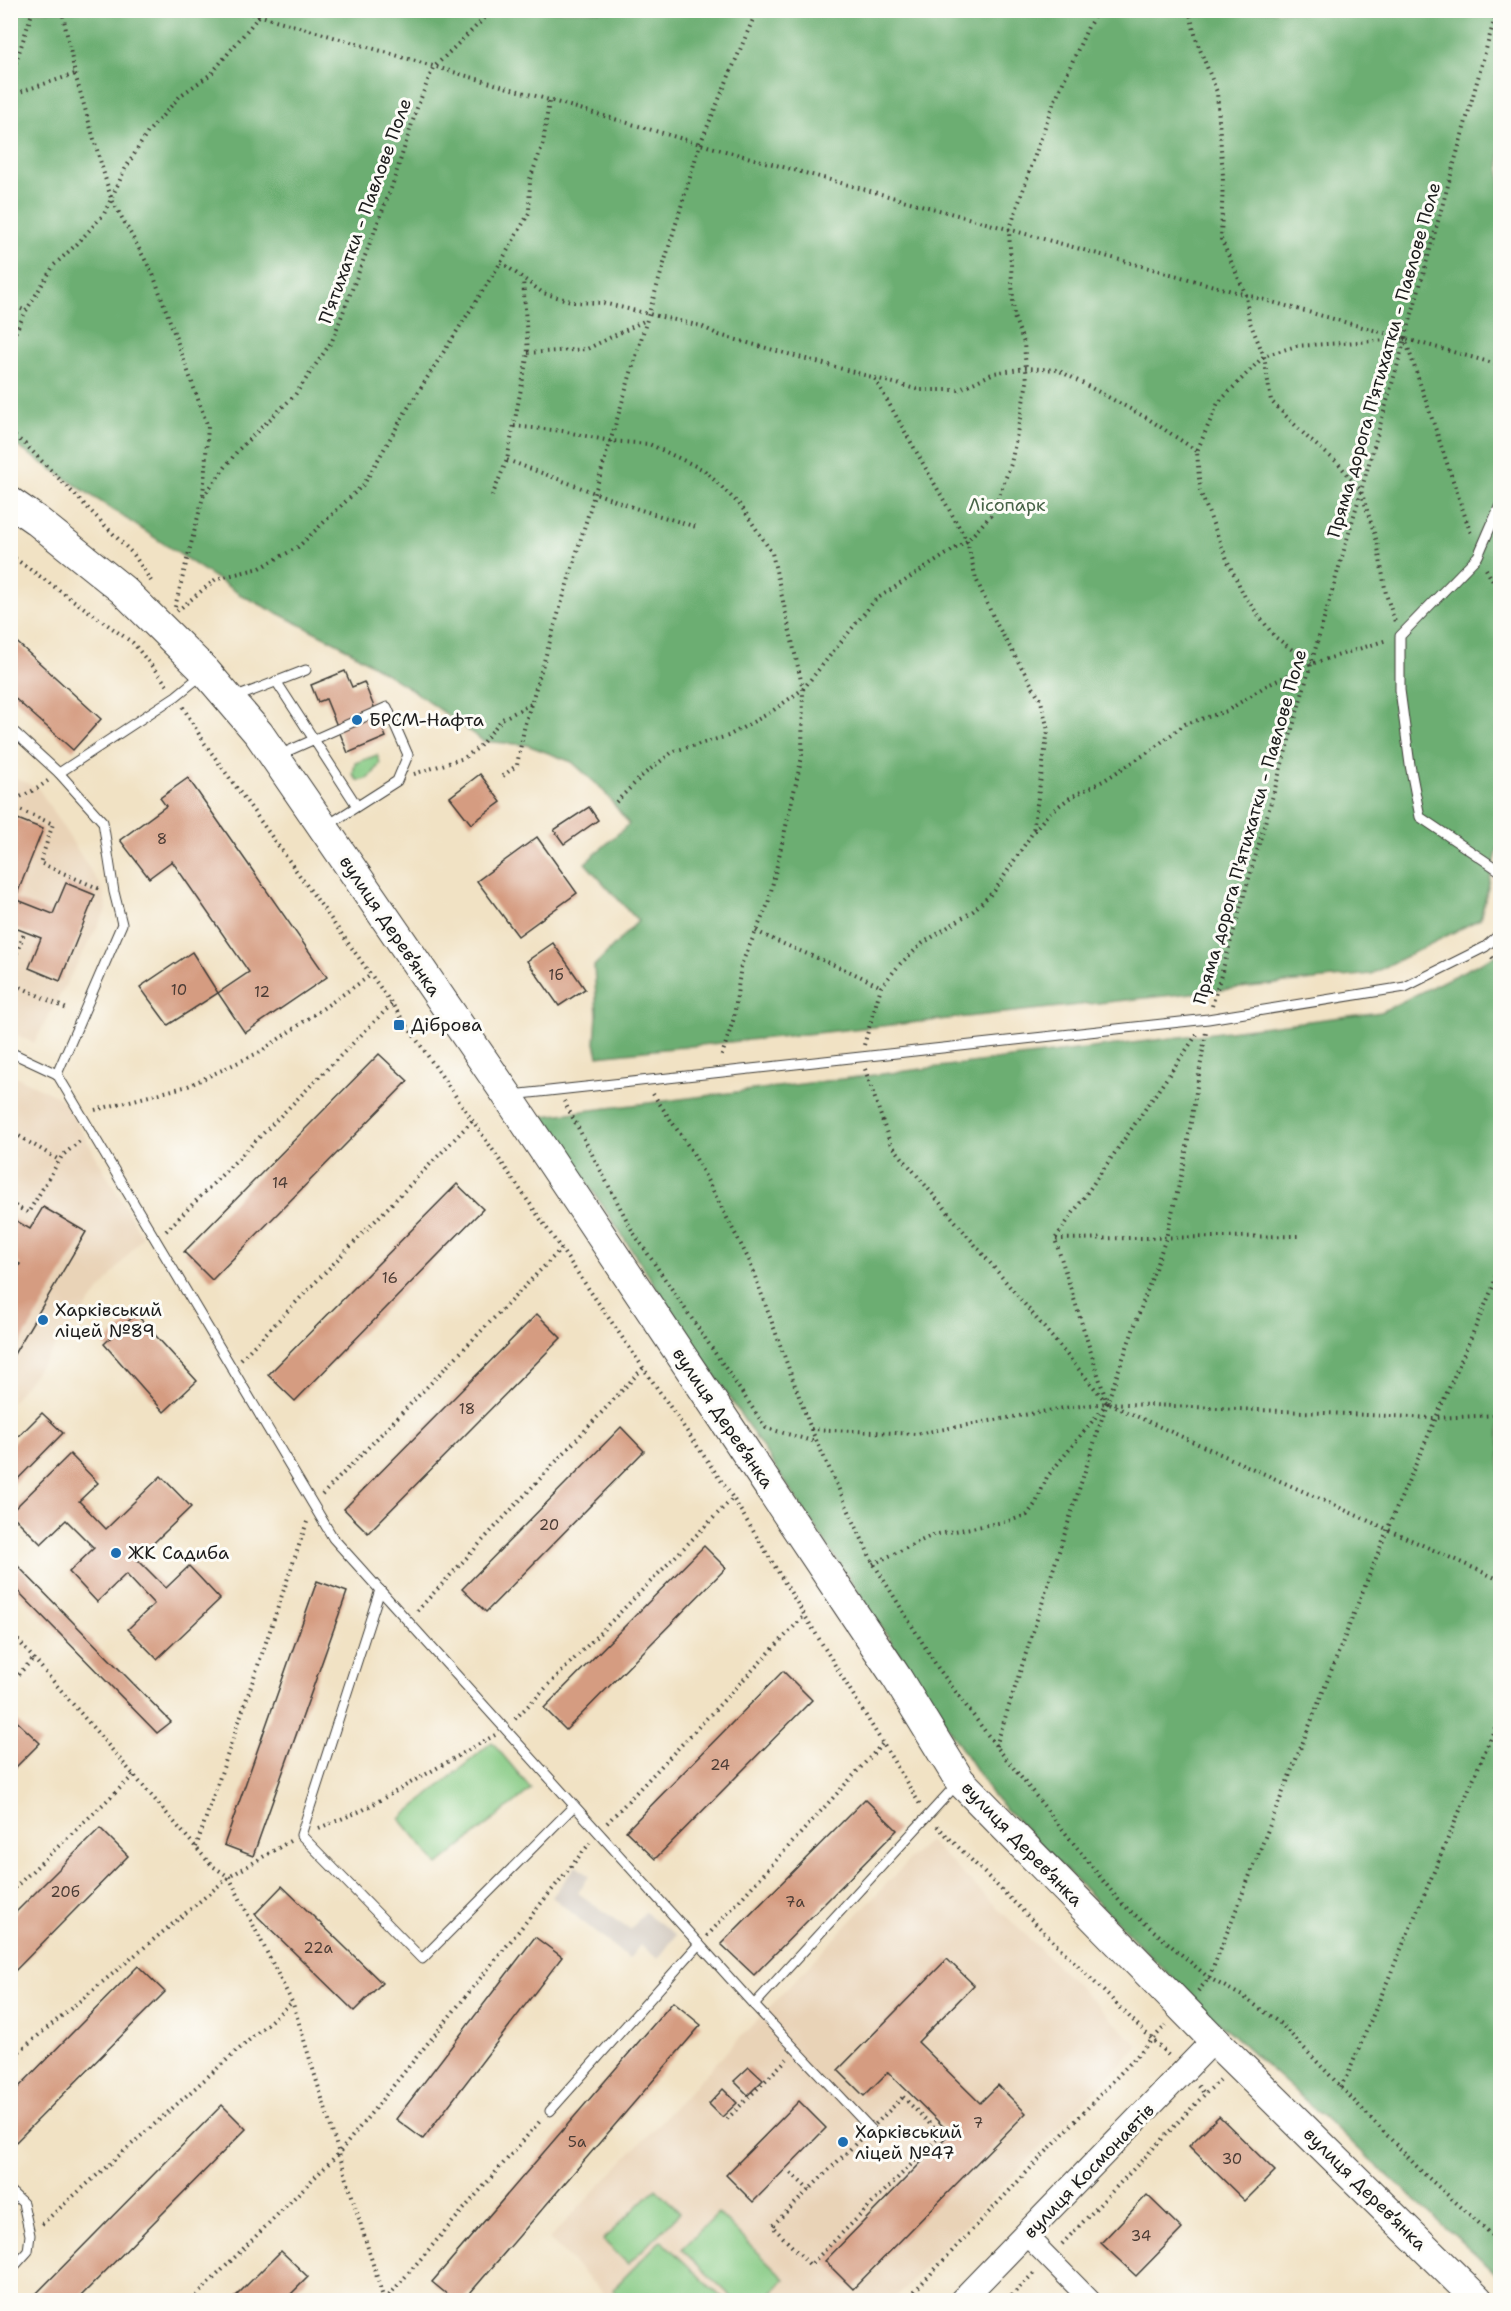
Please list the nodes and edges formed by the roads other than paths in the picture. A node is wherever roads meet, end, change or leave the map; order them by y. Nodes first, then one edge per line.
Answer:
1 (10, 502) edge
2 (1500, 505) edge
3 (306, 670) dead end
4 (206, 672) junction
5 (276, 681) junction
6 (229, 700) junction
7 (10, 728) edge
8 (313, 740) junction
9 (274, 757) junction
10 (60, 772) junction
11 (357, 807) junction
12 (324, 828) junction
13 (1500, 872) edge
14 (1500, 934) edge
15 (10, 1052) edge
16 (57, 1074) junction
17 (507, 1095) junction
18 (380, 1590) junction
19 (960, 1781) junction
20 (574, 1806) junction
21 (699, 1944) junction
22 (754, 2005) junction
23 (1214, 2040) junction
24 (550, 2110) road end
25 (871, 2129) road end
26 (10, 2191) edge
27 (1026, 2235) junction
28 (10, 2271) edge
29 (962, 2301) edge
30 (1090, 2301) edge
31 (1478, 2301) edge

1 - 4 main road, вулиця Дерев’янка
2 - 13 lane
3 - 5 lane
4 - 6 main road, вулиця Дерев’янка
4 - 10 lane
5 - 6 lane
5 - 8 lane
6 - 9 main road, вулиця Дерев’янка
7 - 10 lane
8 - 9 lane
8 - 11 lane
8 - 11 lane
9 - 12 main road, вулиця Дерев’янка
10 - 16 lane
11 - 12 lane
12 - 17 main road, вулиця Дерев’янка
14 - 17 lane
15 - 16 lane
16 - 18 lane
17 - 19 main road, вулиця Дерев’янка
18 - 20 lane
18 - 20 lane
19 - 22 lane
19 - 23 main road, вулиця Дерев’янка
20 - 21 lane
21 - 22 lane
21 - 24 lane
22 - 25 lane
23 - 27 street, вулиця Космонавтів
23 - 31 main road, вулиця Дерев’янка
26 - 28 lane
27 - 29 street, вулиця Космонавтів
27 - 30 street

